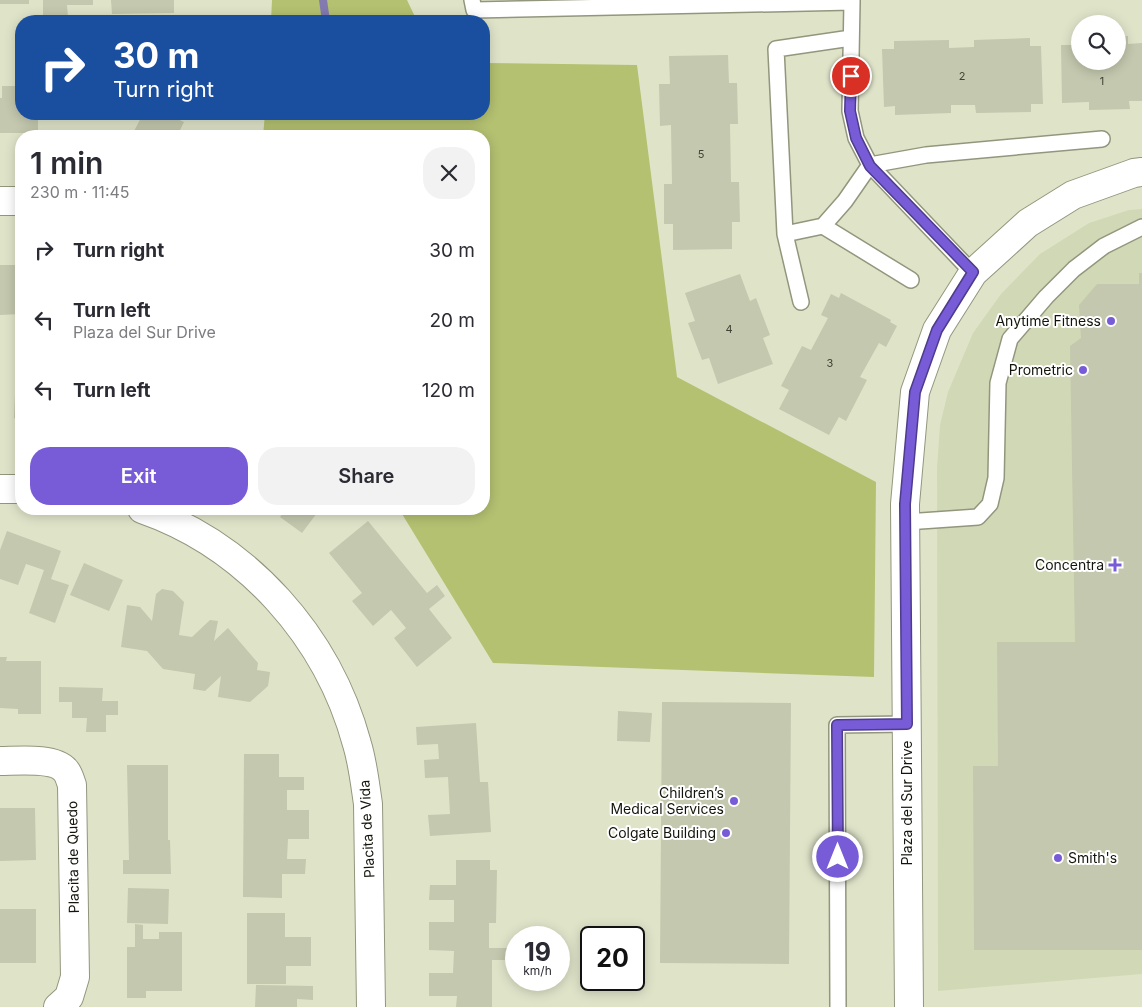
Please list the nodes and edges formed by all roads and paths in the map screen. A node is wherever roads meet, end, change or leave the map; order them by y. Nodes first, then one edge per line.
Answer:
1 (472, 0) edge
2 (852, 1) edge
3 (851, 38) junction
4 (1102, 140) dead end
5 (870, 166) junction
6 (1142, 172) edge
7 (0, 201) edge
8 (15, 201) edge
9 (823, 226) junction
10 (1142, 227) edge
11 (785, 234) junction
12 (973, 272) junction
13 (911, 280) dead end
14 (802, 302) dead end
15 (0, 489) edge
16 (15, 489) edge
17 (160, 515) edge
18 (906, 522) junction
19 (907, 724) junction
20 (0, 761) edge
21 (58, 1007) edge
22 (371, 1007) edge
23 (838, 1007) edge
24 (908, 1007) edge

1 - 2 lane
2 - 3 lane
3 - 5 lane
3 - 11 lane
4 - 5 lane
5 - 9 lane
5 - 12 lane
6 - 12 street, Plaza del Sur Drive
7 - 8 street
9 - 11 lane
9 - 13 lane
10 - 18 lane
11 - 14 lane
12 - 18 street, Plaza del Sur Drive
15 - 16 street
17 - 22 street, Placita de Vida
18 - 19 street, Plaza del Sur Drive
19 - 23 lane
19 - 24 street, Plaza del Sur Drive
20 - 21 street, Placita de Quedo

